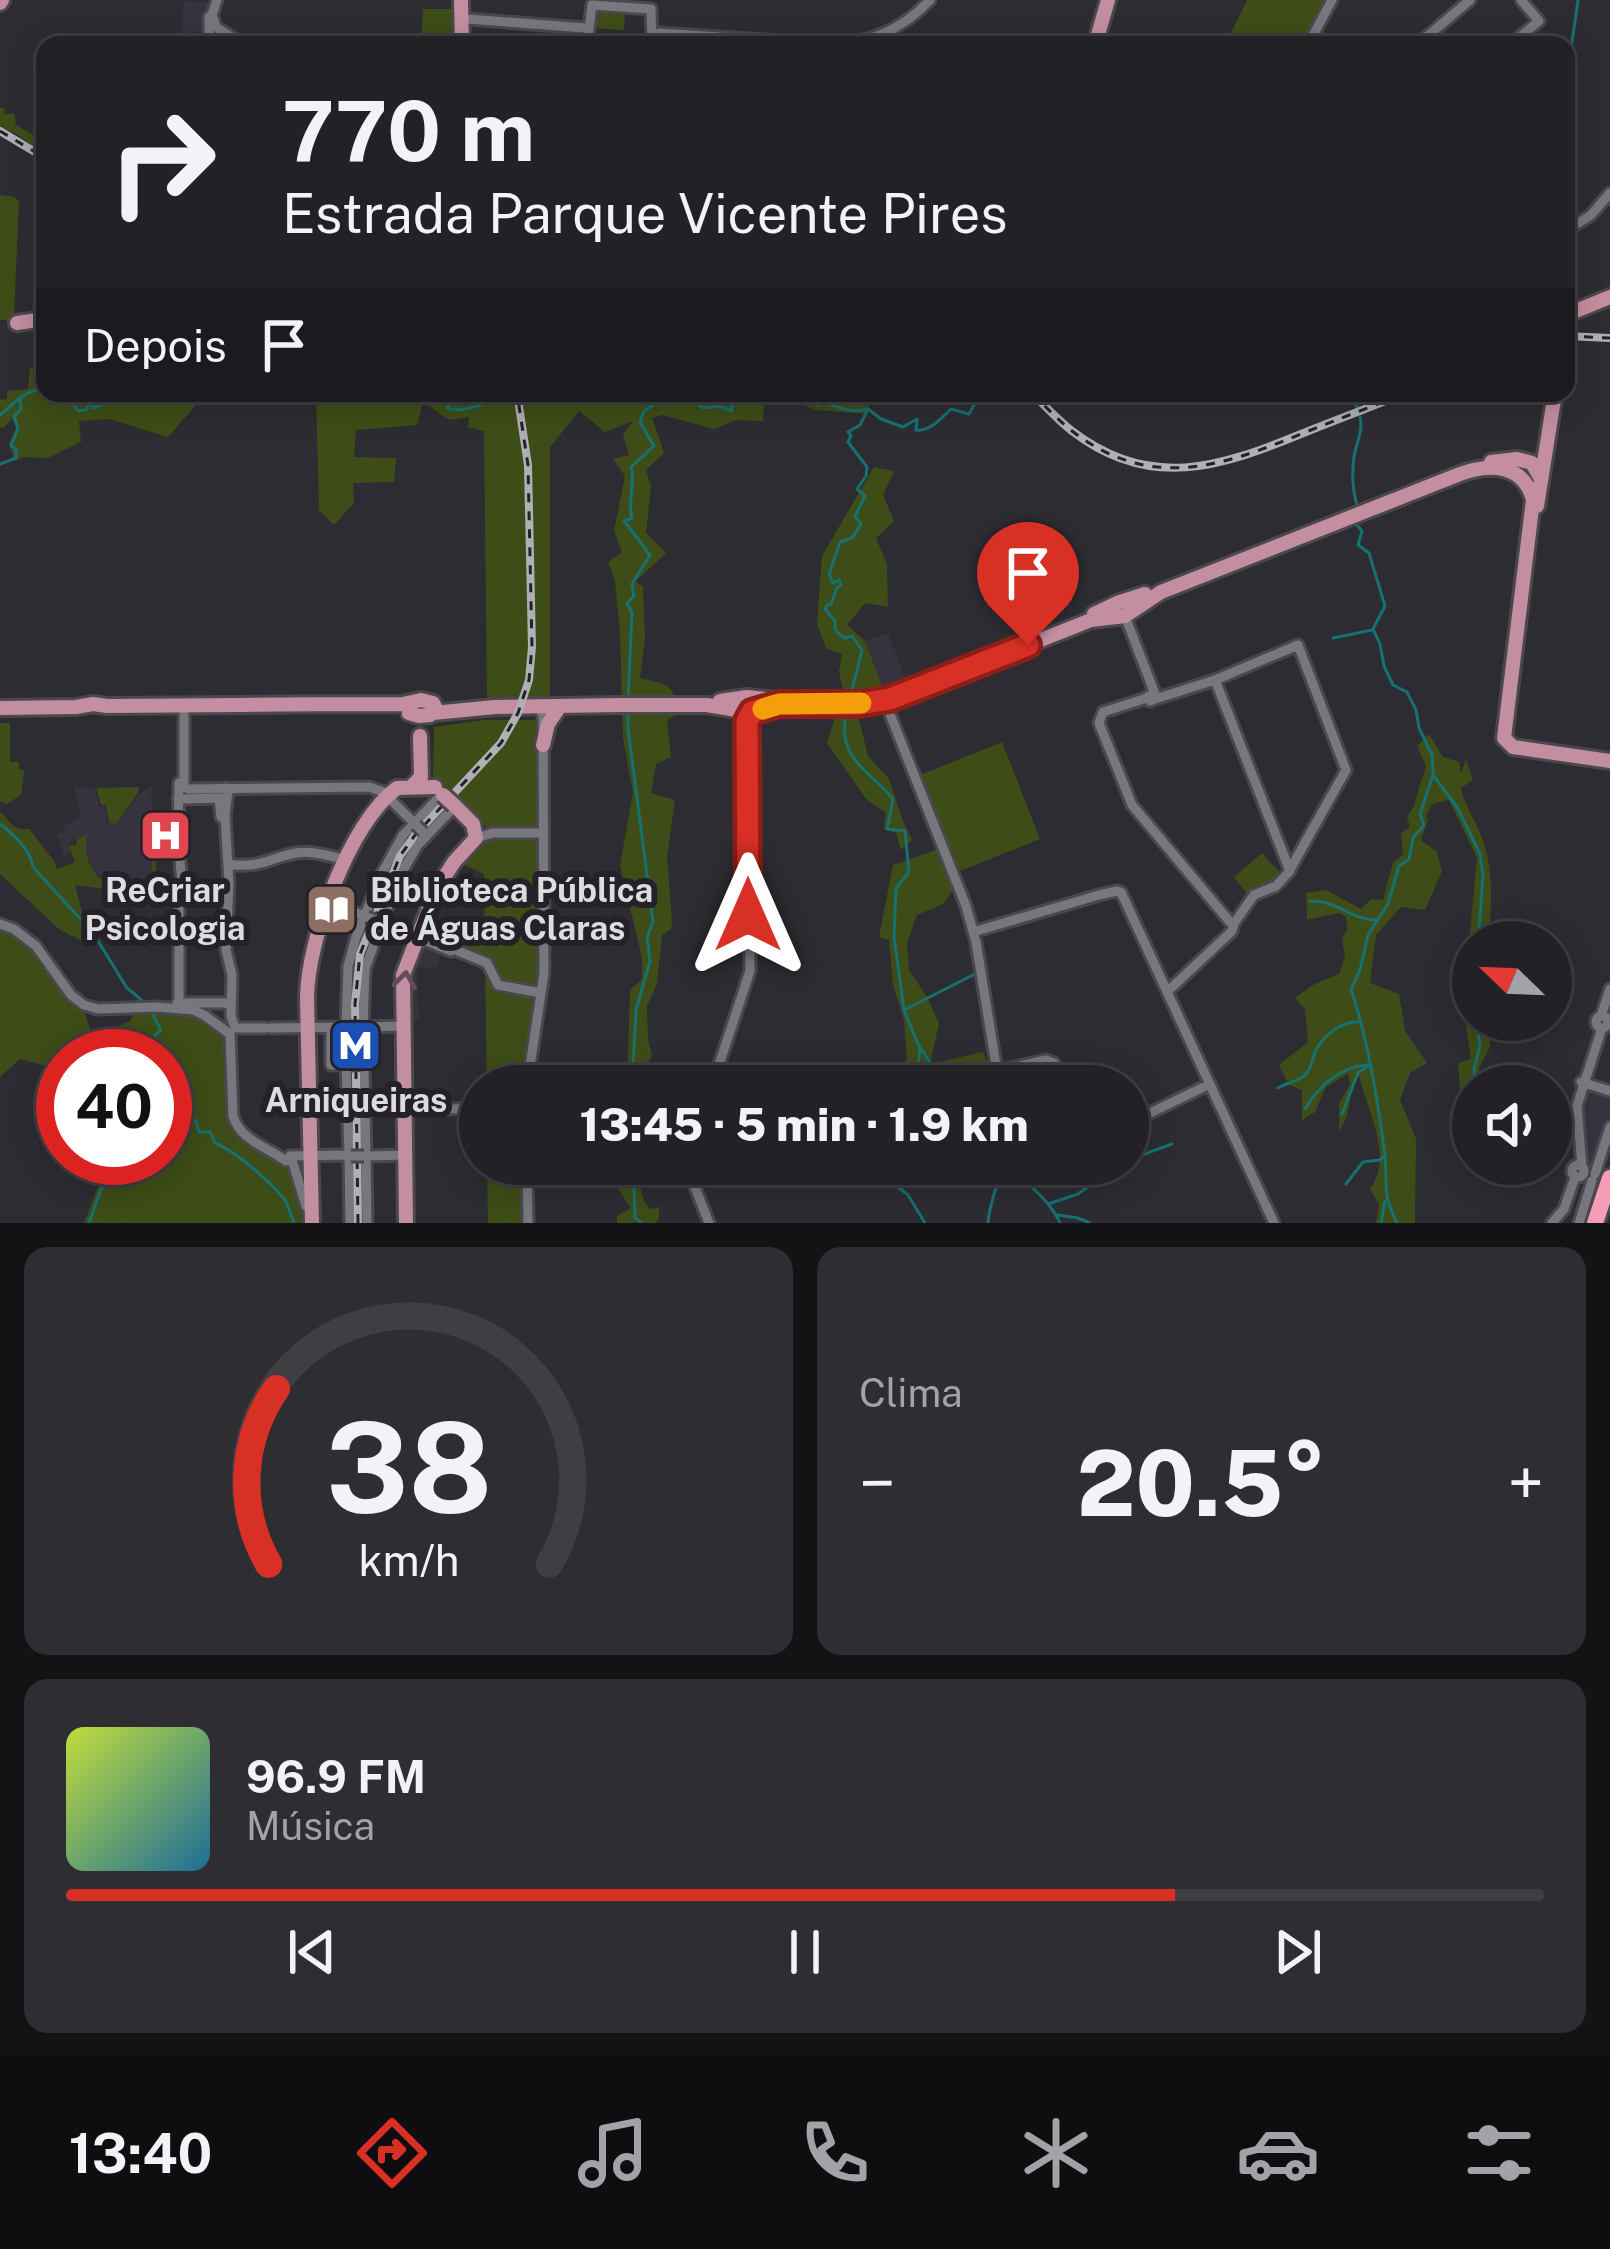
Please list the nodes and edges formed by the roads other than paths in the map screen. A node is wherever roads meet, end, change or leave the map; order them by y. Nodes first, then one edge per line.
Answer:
1 (215, 0) edge
2 (928, 0) edge
3 (1334, 0) edge
4 (1470, 0) edge
5 (1521, 0) edge
6 (1110, 2) edge
7 (469, 11) edge
8 (589, 26) junction
9 (652, 35) edge
10 (212, 36) edge
11 (227, 36) edge
12 (589, 36) edge
13 (719, 36) edge
14 (868, 36) edge
15 (1103, 36) edge
16 (1315, 36) edge
17 (1428, 36) edge
18 (1521, 36) edge
19 (1610, 194) edge
20 (1575, 226) edge
21 (1610, 294) edge
22 (1575, 308) edge
23 (1551, 402) edge
24 (1552, 402) edge
25 (1532, 463) junction
26 (1513, 465) junction
27 (1536, 484) junction
28 (1122, 611) junction
29 (961, 670) junction
30 (1215, 680) junction
31 (1154, 697) junction
32 (629, 703) junction
33 (887, 703) junction
34 (560, 706) junction
35 (457, 707) junction
36 (538, 707) junction
37 (257, 708) junction
38 (93, 709) junction
39 (747, 709) junction
40 (0, 710) edge
41 (181, 711) junction
42 (422, 719) junction
43 (543, 746) junction
44 (1608, 759) edge
45 (182, 785) junction
46 (436, 792) junction
47 (226, 795) junction
48 (386, 795) junction
49 (178, 799) junction
50 (420, 829) junction
51 (541, 829) junction
52 (223, 831) junction
53 (475, 831) junction
54 (343, 861) junction
55 (230, 866) junction
56 (1290, 871) junction
57 (329, 903) junction
58 (372, 919) junction
59 (0, 920) edge
60 (1233, 922) junction
61 (973, 932) junction
62 (417, 936) junction
63 (224, 939) junction
64 (1610, 989) edge
65 (1168, 991) junction
66 (540, 992) junction
67 (1610, 1004) edge
68 (175, 1006) junction
69 (204, 1009) junction
70 (232, 1020) junction
71 (1605, 1023) edge
72 (402, 1026) junction
73 (359, 1027) junction
74 (304, 1028) junction
75 (331, 1028) junction
76 (356, 1065) junction
77 (530, 1065) edge
78 (719, 1065) edge
79 (996, 1065) edge
80 (1024, 1065) edge
81 (1055, 1065) edge
82 (1585, 1081) junction
83 (1210, 1084) junction
84 (1610, 1088) edge
85 (404, 1108) junction
86 (459, 1108) edge
87 (1149, 1113) edge
88 (1610, 1127) edge
89 (405, 1154) junction
90 (366, 1155) junction
91 (349, 1156) junction
92 (295, 1157) junction
93 (1595, 1178) edge
94 (527, 1185) edge
95 (695, 1185) edge
96 (1272, 1221) edge
97 (309, 1223) edge
98 (350, 1223) edge
99 (367, 1223) edge
100 (406, 1223) edge
101 (528, 1223) edge
102 (710, 1223) edge
103 (1554, 1223) edge
104 (1580, 1223) edge
105 (1599, 1223) edge

1 - 10 street
1 - 11 street
2 - 14 street
3 - 16 street
4 - 17 street
5 - 18 street
6 - 15 main road
7 - 8 street
8 - 9 street
8 - 12 street
9 - 13 street
19 - 20 street
21 - 22 main road
23 - 25 main road
24 - 27 main road
25 - 26 main road
25 - 27 main road
26 - 27 main road
26 - 28 main road
27 - 44 main road
28 - 29 main road
28 - 31 street
29 - 33 main road
29 - 39 main road
30 - 31 street
30 - 56 street
30 - 56 street
31 - 60 street
32 - 34 main road
32 - 35 main road
32 - 39 main road
33 - 39 main road
33 - 61 street
34 - 36 main road
34 - 43 main road
35 - 36 main road
35 - 42 main road
36 - 43 street
37 - 38 main road
37 - 41 main road
37 - 42 main road
38 - 40 main road
38 - 41 main road
39 - 78 street
41 - 45 street
42 - 46 main road
43 - 51 street
45 - 47 street
45 - 49 street
46 - 48 main road
46 - 50 street
46 - 50 street
46 - 53 main road
47 - 48 street
47 - 49 street
47 - 52 street
48 - 50 street
48 - 54 main road
49 - 68 street
50 - 58 street
50 - 58 street
51 - 53 street
51 - 66 street
52 - 55 street
52 - 63 street
53 - 62 main road
54 - 55 street
54 - 57 main road
55 - 63 street
56 - 60 street
57 - 58 street
57 - 74 main road
58 - 62 street
58 - 73 street
58 - 73 street
59 - 68 street
60 - 65 street
61 - 65 street
61 - 79 street
62 - 66 street
72 -> 62 main road
63 - 70 street
64 - 71 street
65 - 83 street
66 - 77 street
67 - 71 street
68 - 69 street
69 - 70 street
69 - 70 street
70 - 74 street
70 - 92 street
71 - 82 street
72 - 73 street
72 - 85 main road
73 - 75 street
73 - 76 street
74 - 75 street
74 - 92 main road
75 - 76 street
76 - 90 street
76 - 91 street
80 - 81 street
82 - 84 street
82 - 93 street
83 - 87 street
83 - 96 street
85 - 86 street
85 - 89 main road
88 - 93 street
89 - 90 street
89 - 100 main road
90 - 91 street, bridge
90 - 99 street
91 - 92 street
91 - 98 street
92 - 97 main road
92 - 97 street
93 - 103 street
93 - 104 street
93 - 105 highway
94 - 101 street
95 - 102 street

